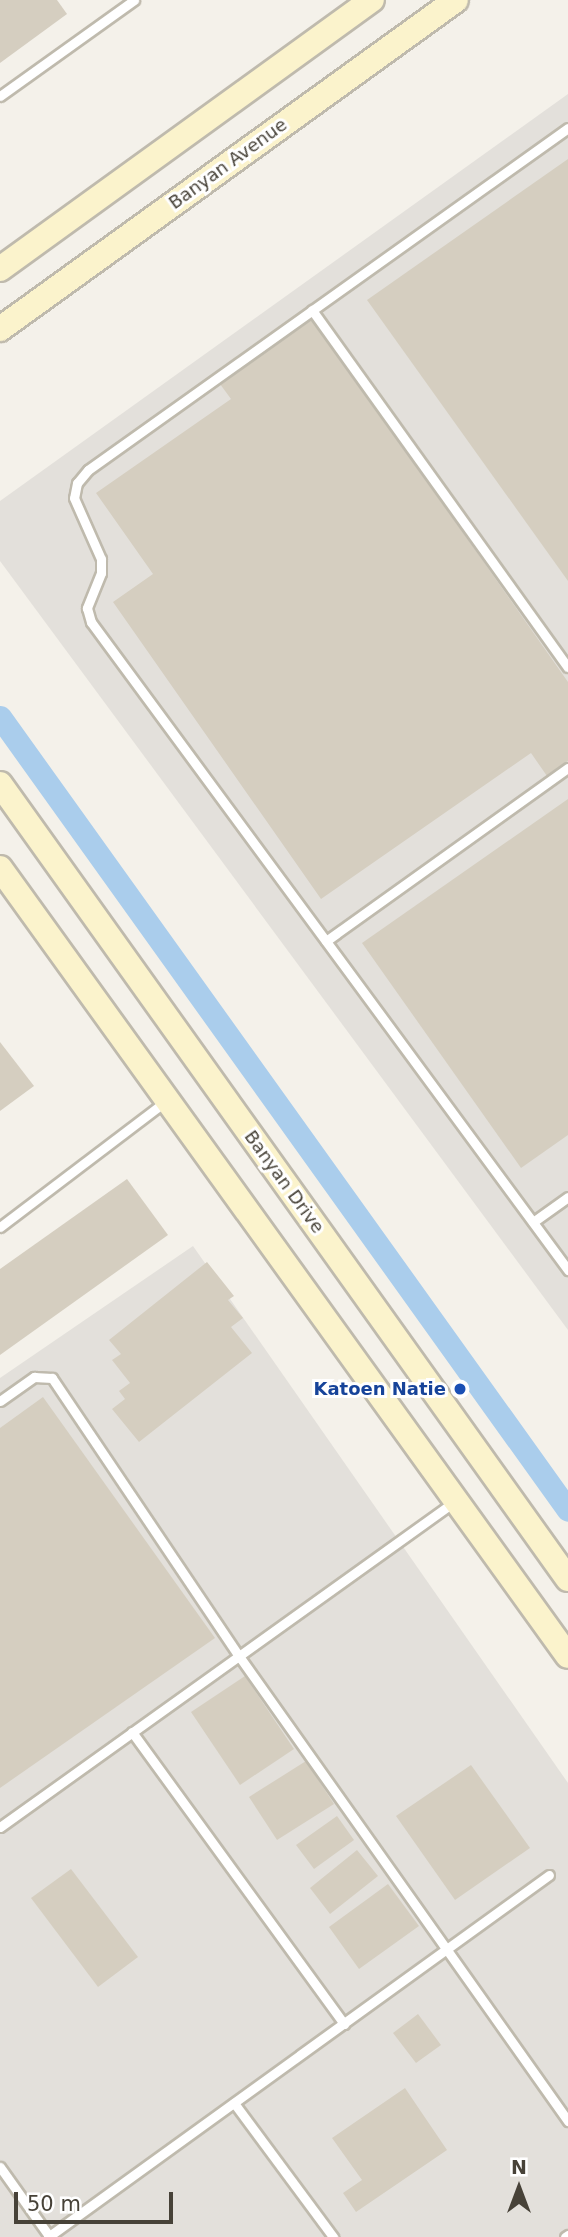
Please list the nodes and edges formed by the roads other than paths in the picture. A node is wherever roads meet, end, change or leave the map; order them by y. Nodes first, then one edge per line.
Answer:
1 (134, 0) edge
2 (372, 0) edge
3 (456, 0) edge
4 (0, 96) edge
5 (568, 128) edge
6 (0, 269) edge
7 (312, 310) junction
8 (0, 328) edge
9 (568, 667) edge
10 (568, 768) edge
11 (0, 784) edge
12 (0, 867) edge
13 (326, 941) junction
14 (168, 1100) junction
15 (568, 1197) edge
16 (533, 1222) junction
17 (0, 1227) edge
18 (568, 1270) edge
19 (0, 1401) edge
20 (456, 1501) junction
21 (568, 1579) edge
22 (239, 1656) junction
23 (568, 1657) edge
24 (132, 1732) junction
25 (0, 1827) edge
26 (549, 1875) dead end
27 (446, 1949) junction
28 (344, 2024) junction
29 (234, 2103) junction
30 (568, 2121) edge
31 (0, 2167) edge
32 (49, 2237) edge
33 (333, 2237) edge

1 - 4 lane
2 - 6 street
3 - 8 street, Banyan Avenue
5 - 7 lane
7 - 9 lane
7 - 13 lane
10 - 13 lane
11 - 21 street, Banyan Drive
12 - 14 street
13 - 16 lane
14 - 17 lane
14 - 20 street
15 - 16 lane
16 - 18 lane
19 - 22 lane
20 - 22 lane
20 - 23 street
22 - 24 lane
22 - 27 lane
24 - 25 lane
24 - 28 lane
26 - 27 lane
27 - 28 lane
27 - 30 lane
28 - 29 lane
29 - 32 lane
29 - 33 lane
31 - 32 lane

